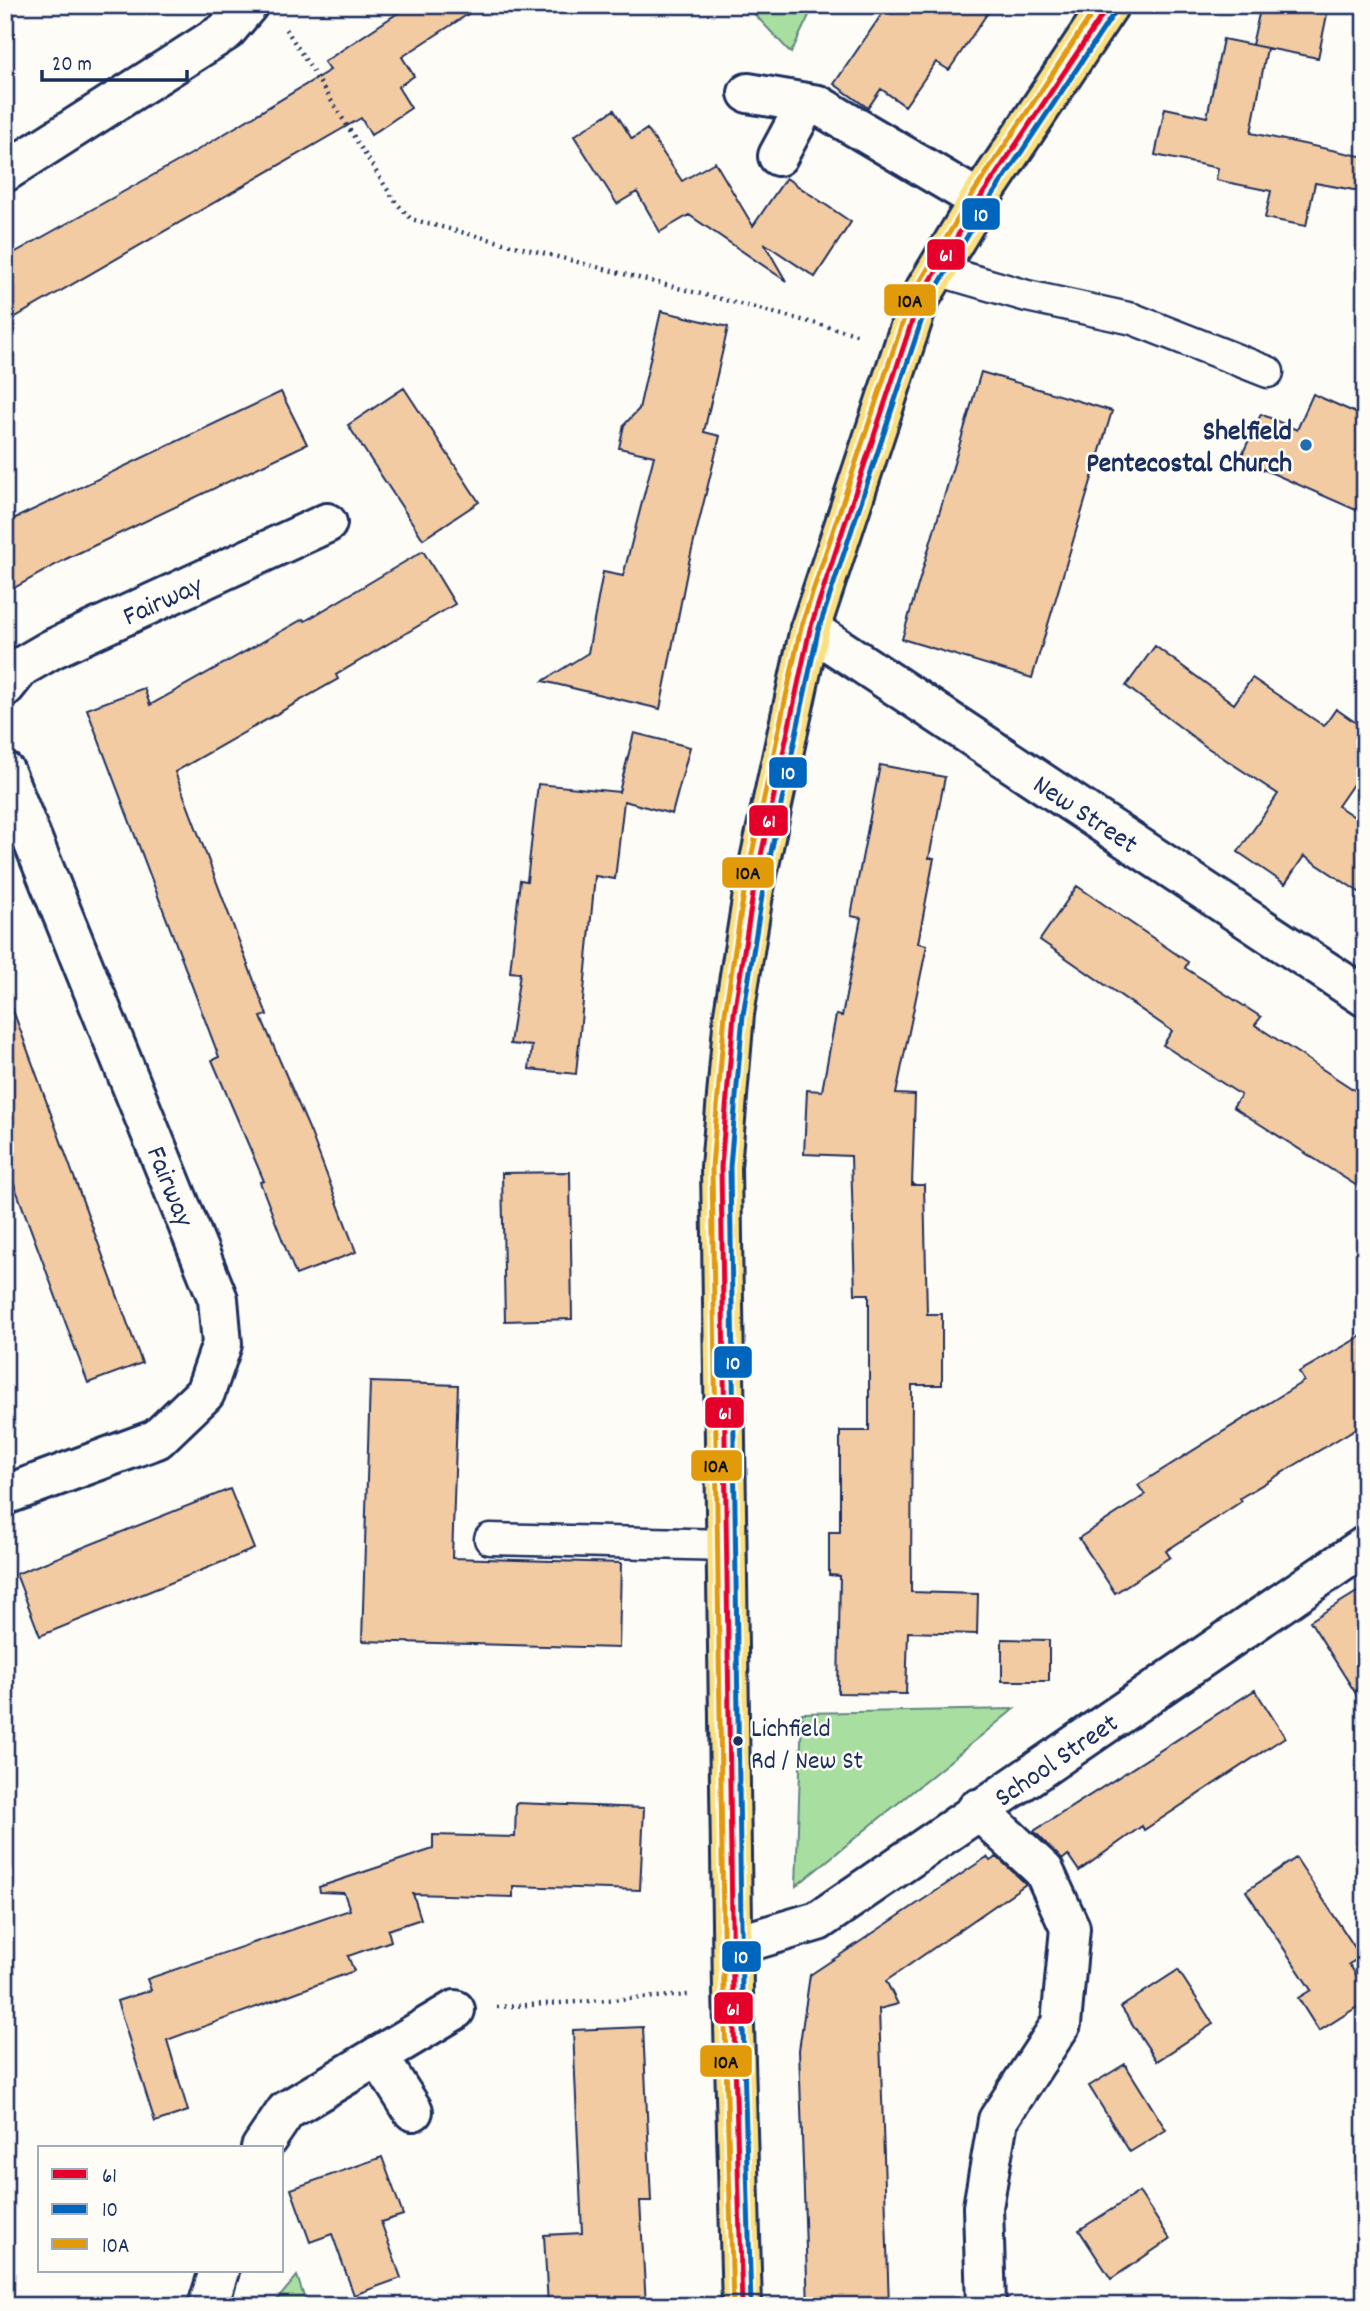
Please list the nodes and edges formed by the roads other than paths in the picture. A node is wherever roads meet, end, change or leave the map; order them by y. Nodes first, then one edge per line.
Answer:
1 (248, 5) edge
2 (1109, 5) edge
3 (748, 93) dead end
4 (806, 104) junction
5 (778, 156) dead end
6 (5, 172) edge
7 (979, 200) junction
8 (937, 270) junction
9 (1268, 372) dead end
10 (327, 523) dead end
11 (810, 629) junction
12 (5, 687) edge
13 (5, 772) edge
14 (1365, 997) edge
15 (5, 1495) edge
16 (490, 1539) dead end
17 (727, 1545) junction
18 (1365, 1546) edge
19 (977, 1810) junction
20 (733, 1946) junction
21 (455, 2010) road end
22 (377, 2056) junction
23 (413, 2111) dead end
24 (262, 2146) edge
25 (219, 2272) edge
26 (208, 2306) edge
27 (742, 2306) edge
28 (986, 2306) edge

1 - 6 street
2 - 7 highway
3 - 4 street
4 - 5 street
4 - 7 street
7 - 8 highway
8 - 9 lane
8 - 11 highway
10 - 12 street, Fairway
11 - 14 street, New Street
11 - 17 highway
13 - 15 street, Fairway
16 - 17 lane
17 - 20 highway
18 - 19 street, School Street
19 - 20 street, School Street
19 - 28 street
20 - 27 highway
21 - 22 street
22 - 23 street
22 - 24 street
25 - 26 street

